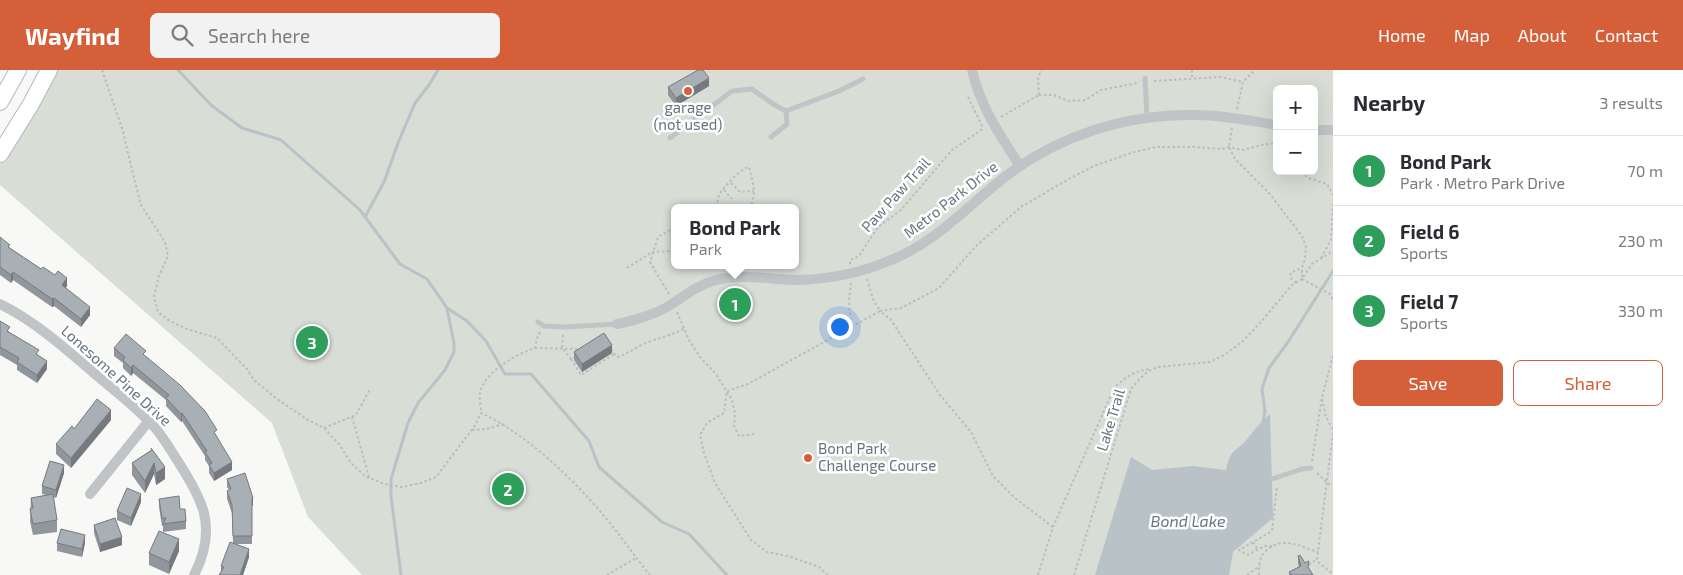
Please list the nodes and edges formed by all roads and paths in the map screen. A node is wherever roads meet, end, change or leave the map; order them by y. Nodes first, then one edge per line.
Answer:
1 (18, 70) edge
2 (49, 70) edge
3 (102, 70) edge
4 (972, 70) edge
5 (1041, 70) edge
6 (1192, 70) edge
7 (1254, 70) edge
8 (1145, 78) dead end
9 (1192, 78) dead end
10 (863, 79) dead end
11 (0, 102) edge
12 (786, 111) junction
13 (1147, 117) junction
14 (1235, 119) junction
15 (992, 122) junction
16 (1273, 124) edge
17 (1318, 130) edge
18 (1333, 130) edge
19 (771, 137) dead end
20 (670, 138) dead end
21 (1273, 144) edge
22 (1229, 147) junction
23 (0, 154) edge
24 (1020, 166) junction
25 (1305, 175) edge
26 (730, 182) junction
27 (724, 190) junction
28 (754, 191) junction
29 (1333, 195) edge
30 (732, 199) dead end
31 (1333, 203) edge
32 (716, 204) edge
33 (752, 204) edge
34 (671, 229) edge
35 (671, 251) edge
36 (1333, 251) edge
37 (653, 252) junction
38 (1321, 258) junction
39 (627, 268) dead end
40 (1303, 274) junction
41 (851, 278) junction
42 (867, 278) dead end
43 (1302, 279) junction
44 (1296, 283) junction
45 (1333, 300) edge
46 (672, 302) junction
47 (0, 304) edge
48 (880, 311) junction
49 (538, 322) dead end
50 (617, 324) joint
51 (544, 326) junction
52 (564, 327) junction
53 (851, 327) junction
54 (684, 329) junction
55 (609, 346) edge
56 (536, 348) junction
57 (562, 348) junction
58 (580, 349) edge
59 (585, 349) edge
60 (615, 354) junction
61 (1333, 356) edge
62 (571, 359) junction
63 (1152, 368) junction
64 (370, 388) dead end
65 (727, 391) junction
66 (1322, 397) junction
67 (481, 413) junction
68 (352, 417) junction
69 (148, 422) junction
70 (503, 424) junction
71 (324, 428) junction
72 (472, 430) junction
73 (1333, 430) edge
74 (1333, 433) edge
75 (755, 434) dead end
76 (1311, 468) junction
77 (368, 477) junction
78 (1274, 480) joint
79 (1326, 482) junction
80 (1330, 485) dead end
81 (90, 494) dead end
82 (1053, 527) junction
83 (1253, 542) junction
84 (1272, 546) junction
85 (1258, 550) junction
86 (1318, 552) junction
87 (636, 558) junction
88 (1317, 559) junction
89 (1260, 566) junction
90 (1305, 569) edge
91 (1333, 574) edge
92 (194, 575) edge
93 (607, 575) edge
94 (650, 575) edge
95 (828, 575) edge
96 (1038, 575) edge
97 (1074, 575) edge
98 (1247, 575) edge
99 (1259, 575) edge

1 - 11 main road
2 - 23 main road
3 - 71 path
4 - 15 street
5 - 15 path, Paw Paw Trail
6 - 9 path
7 - 14 path
8 - 13 lane
10 - 12 lane
12 - 19 lane
12 - 20 lane
13 - 14 street, Metro Park Drive
13 - 24 street, Metro Park Drive
14 - 16 street, Metro Park Drive
14 - 22 path
15 - 24 street
15 - 41 path, Paw Paw Trail
17 - 18 street
21 - 22 path
22 - 40 path
22 - 48 path
24 - 41 street, Metro Park Drive
25 - 29 path
26 - 27 path
26 - 28 path
26 - 28 path
27 - 30 path
27 - 32 path
28 - 33 path
31 - 38 path
34 - 37 path
35 - 37 path
36 - 38 path
37 - 39 path
37 - 46 path
38 - 43 path
40 - 43 path
40 - 44 path
41 - 46 street, Metro Park Drive
41 - 53 path
42 - 48 path
43 - 44 path
43 - 45 path
44 - 63 path
46 - 50 street, Metro Park Drive
46 - 54 path
47 - 69 street, Lonesome Pine Drive
48 - 53 path
48 - 82 path
49 - 51 lane
50 - 52 lane
51 - 52 lane
51 - 56 path
52 - 57 path
53 - 65 path
54 - 60 path
54 - 65 path
55 - 60 path
56 - 57 path
56 - 67 path
57 - 58 path
57 - 62 path
59 - 62 path
60 - 62 path
61 - 66 path
63 - 82 path
63 - 97 path, Lake Trail
64 - 68 path
65 - 75 path
65 - 95 path
66 - 73 path
66 - 76 path
67 - 70 path
67 - 72 path
68 - 71 path
68 - 77 path
69 - 81 street
69 - 92 street, Lonesome Pine Drive
70 - 72 path
70 - 87 path
71 - 77 path
72 - 77 path
74 - 79 path
76 - 78 lane
76 - 79 path
78 - 83 path
79 - 80 path
79 - 86 path
82 - 96 path
83 - 85 path
83 - 85 path
84 - 85 path
84 - 86 path
84 - 89 path
86 - 88 path
87 - 93 path
87 - 94 path
88 - 90 path
88 - 91 path
89 - 98 path
89 - 99 path

